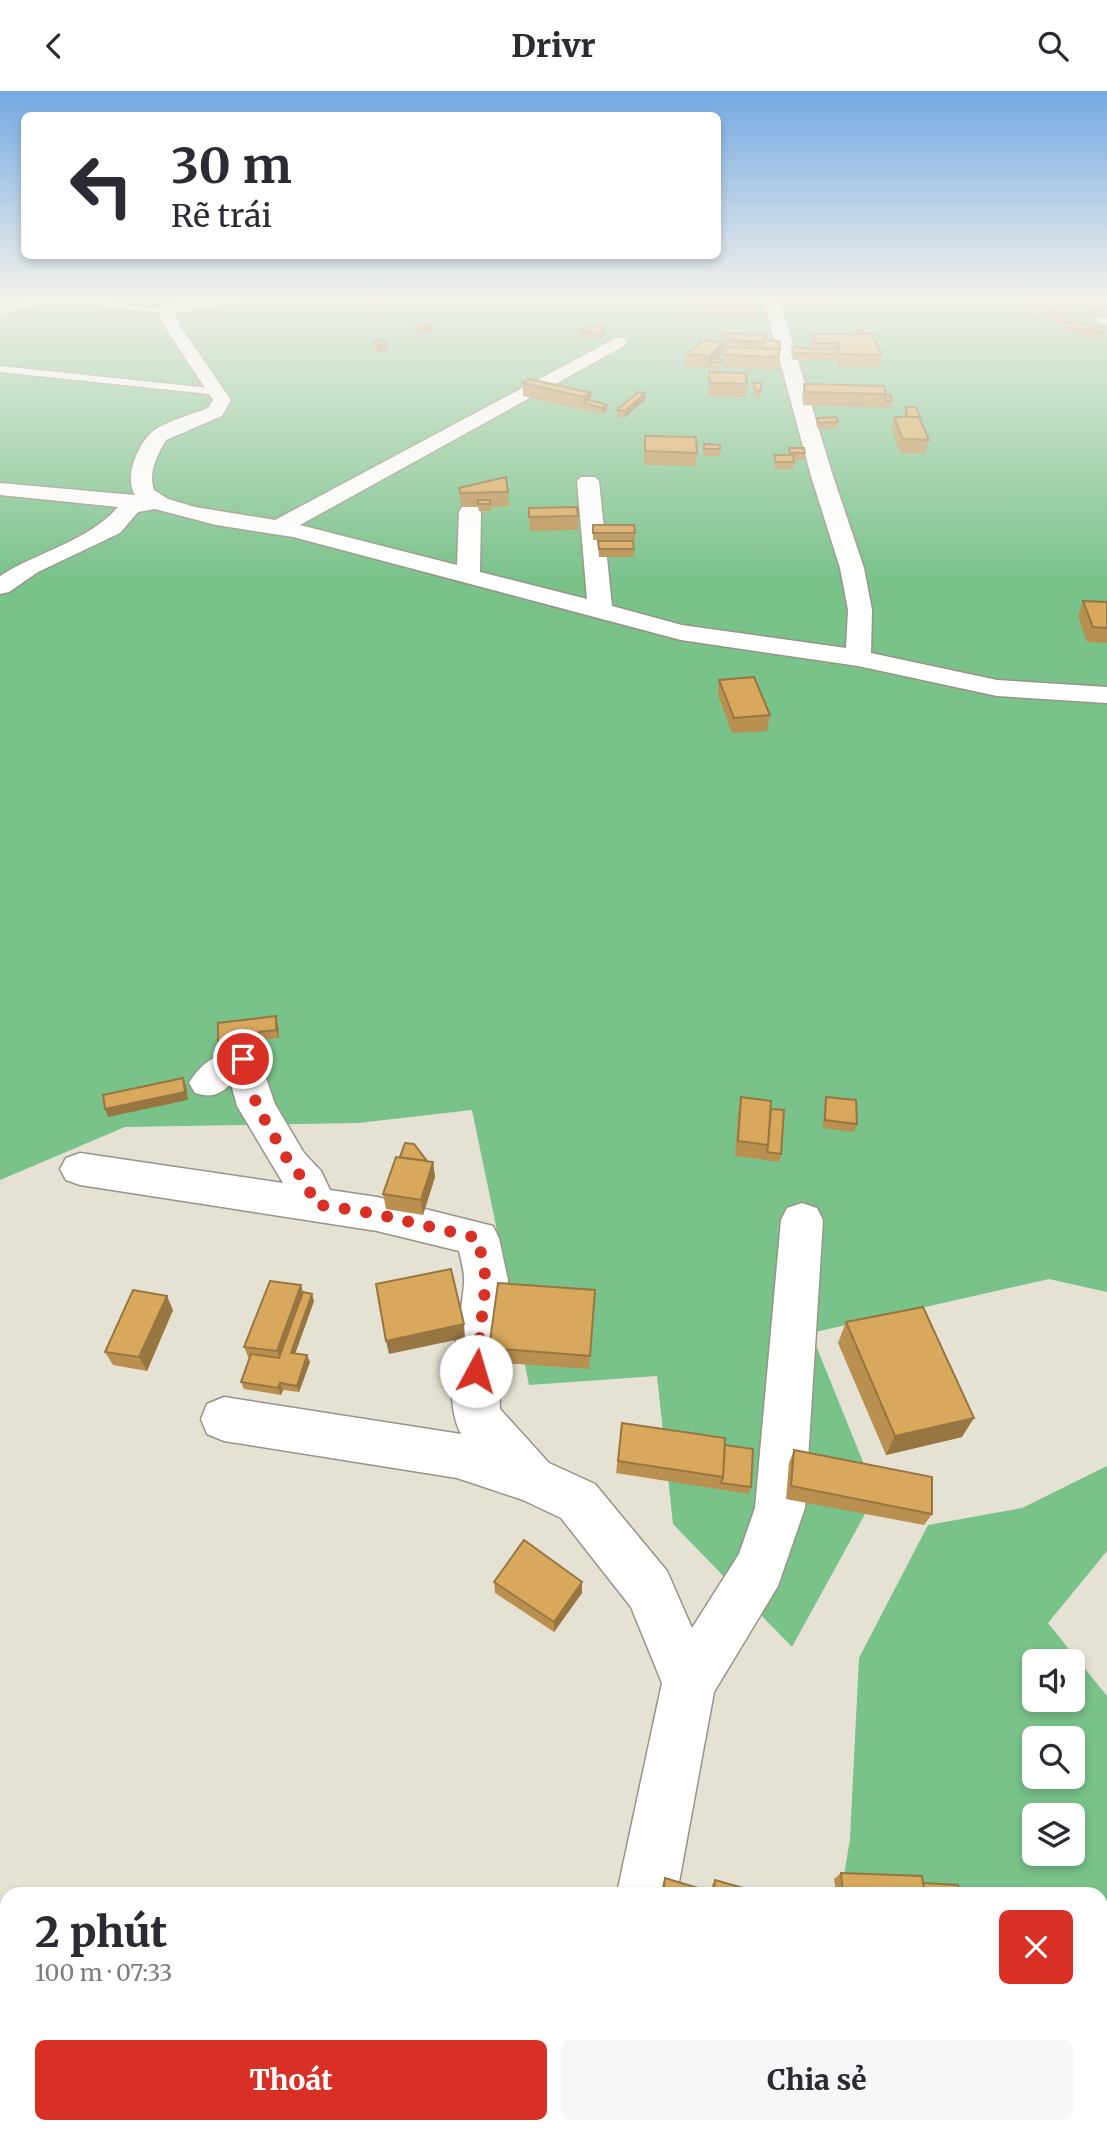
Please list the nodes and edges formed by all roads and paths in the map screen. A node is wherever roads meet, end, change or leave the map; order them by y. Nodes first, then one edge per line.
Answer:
1 (203, 390) edge
2 (530, 390) edge
3 (797, 390) edge
4 (219, 392) joint
5 (588, 481) dead end
6 (0, 489) edge
7 (0, 500) edge
8 (159, 502) junction
9 (131, 506) junction
10 (470, 512) dead end
11 (278, 528) junction
12 (468, 577) junction
13 (0, 587) edge
14 (600, 611) junction
15 (858, 658) junction
16 (1107, 695) edge
17 (208, 1083) dead end
18 (80, 1169) dead end
19 (314, 1204) junction
20 (802, 1220) dead end
21 (224, 1419) dead end
22 (532, 1480) junction
23 (688, 1682) junction
24 (648, 1887) edge

1 - 4 lane
2 - 11 street
3 - 15 street
4 - 8 street
5 - 14 street
6 - 8 street
7 - 9 street
8 - 9 street
8 - 11 street
9 - 13 street
10 - 12 street
11 - 12 street
12 - 14 street
14 - 15 street
15 - 16 street
17 - 19 street
18 - 19 street
19 - 22 street
20 - 23 street
21 - 22 street
22 - 23 street
23 - 24 street

